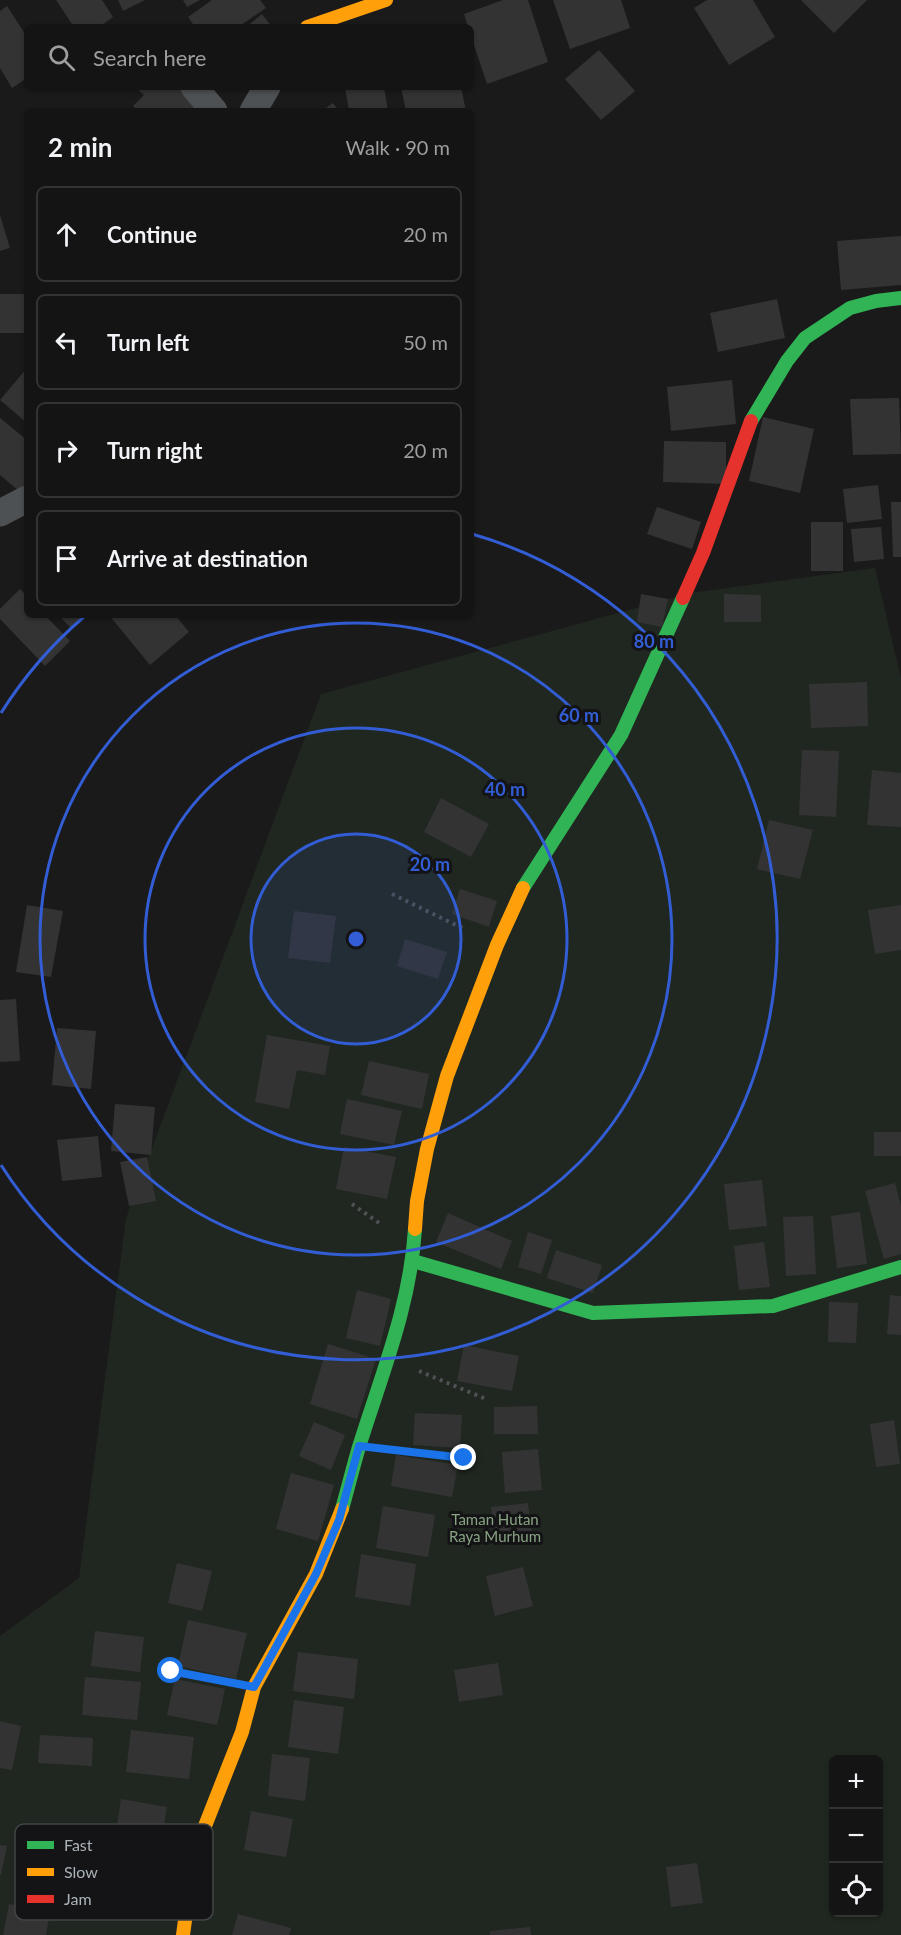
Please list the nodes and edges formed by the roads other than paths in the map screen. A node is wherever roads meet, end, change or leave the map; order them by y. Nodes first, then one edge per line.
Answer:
1 (386, 0) edge
2 (316, 24) edge
3 (196, 90) edge
4 (265, 90) edge
5 (212, 108) edge
6 (255, 108) edge
7 (901, 298) edge
8 (24, 501) edge
9 (0, 513) edge
10 (413, 1261) junction
11 (901, 1267) edge
12 (206, 1824) edge
13 (185, 1920) edge
14 (183, 1935) edge

1 - 2 street
3 - 5 street
4 - 6 street
7 - 10 street
8 - 9 street
10 - 11 street
10 - 12 street
13 - 14 street

